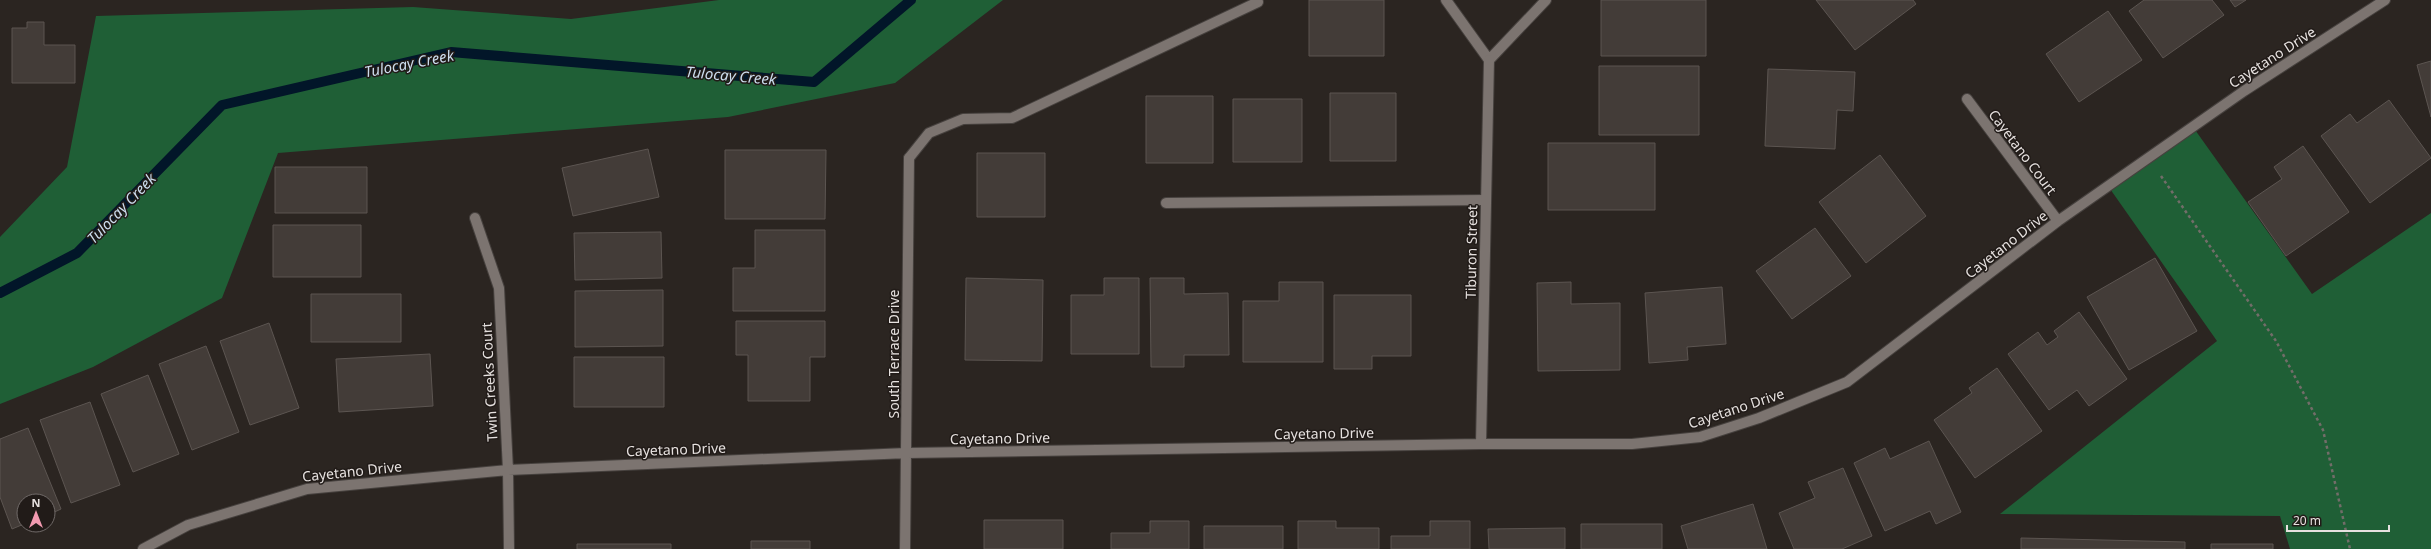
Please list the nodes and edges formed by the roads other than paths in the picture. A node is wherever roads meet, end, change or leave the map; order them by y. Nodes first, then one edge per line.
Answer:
1 (1446, 0) edge
2 (1546, 0) edge
3 (2385, 0) edge
4 (1258, 2) dead end
5 (1489, 60) junction
6 (1967, 99) dead end
7 (1486, 200) junction
8 (1166, 203) dead end
9 (475, 218) dead end
10 (2058, 222) junction
11 (1481, 444) junction
12 (907, 453) junction
13 (508, 470) junction
14 (143, 549) edge
15 (509, 549) edge
16 (905, 549) edge

1 - 5 street
2 - 5 street
3 - 10 street, Cayetano Drive
4 - 12 street, South Terrace Drive
5 - 7 street, Tiburon Street
6 - 10 street, Cayetano Court
7 - 8 street
7 - 11 street, Tiburon Street
9 - 13 street, Twin Creeks Court
10 - 11 street, Cayetano Drive
11 - 12 street, Cayetano Drive
12 - 13 street, Cayetano Drive
12 - 16 street, South Terrace Drive
13 - 14 street, Cayetano Drive
13 - 15 street, Twin Creeks Court

